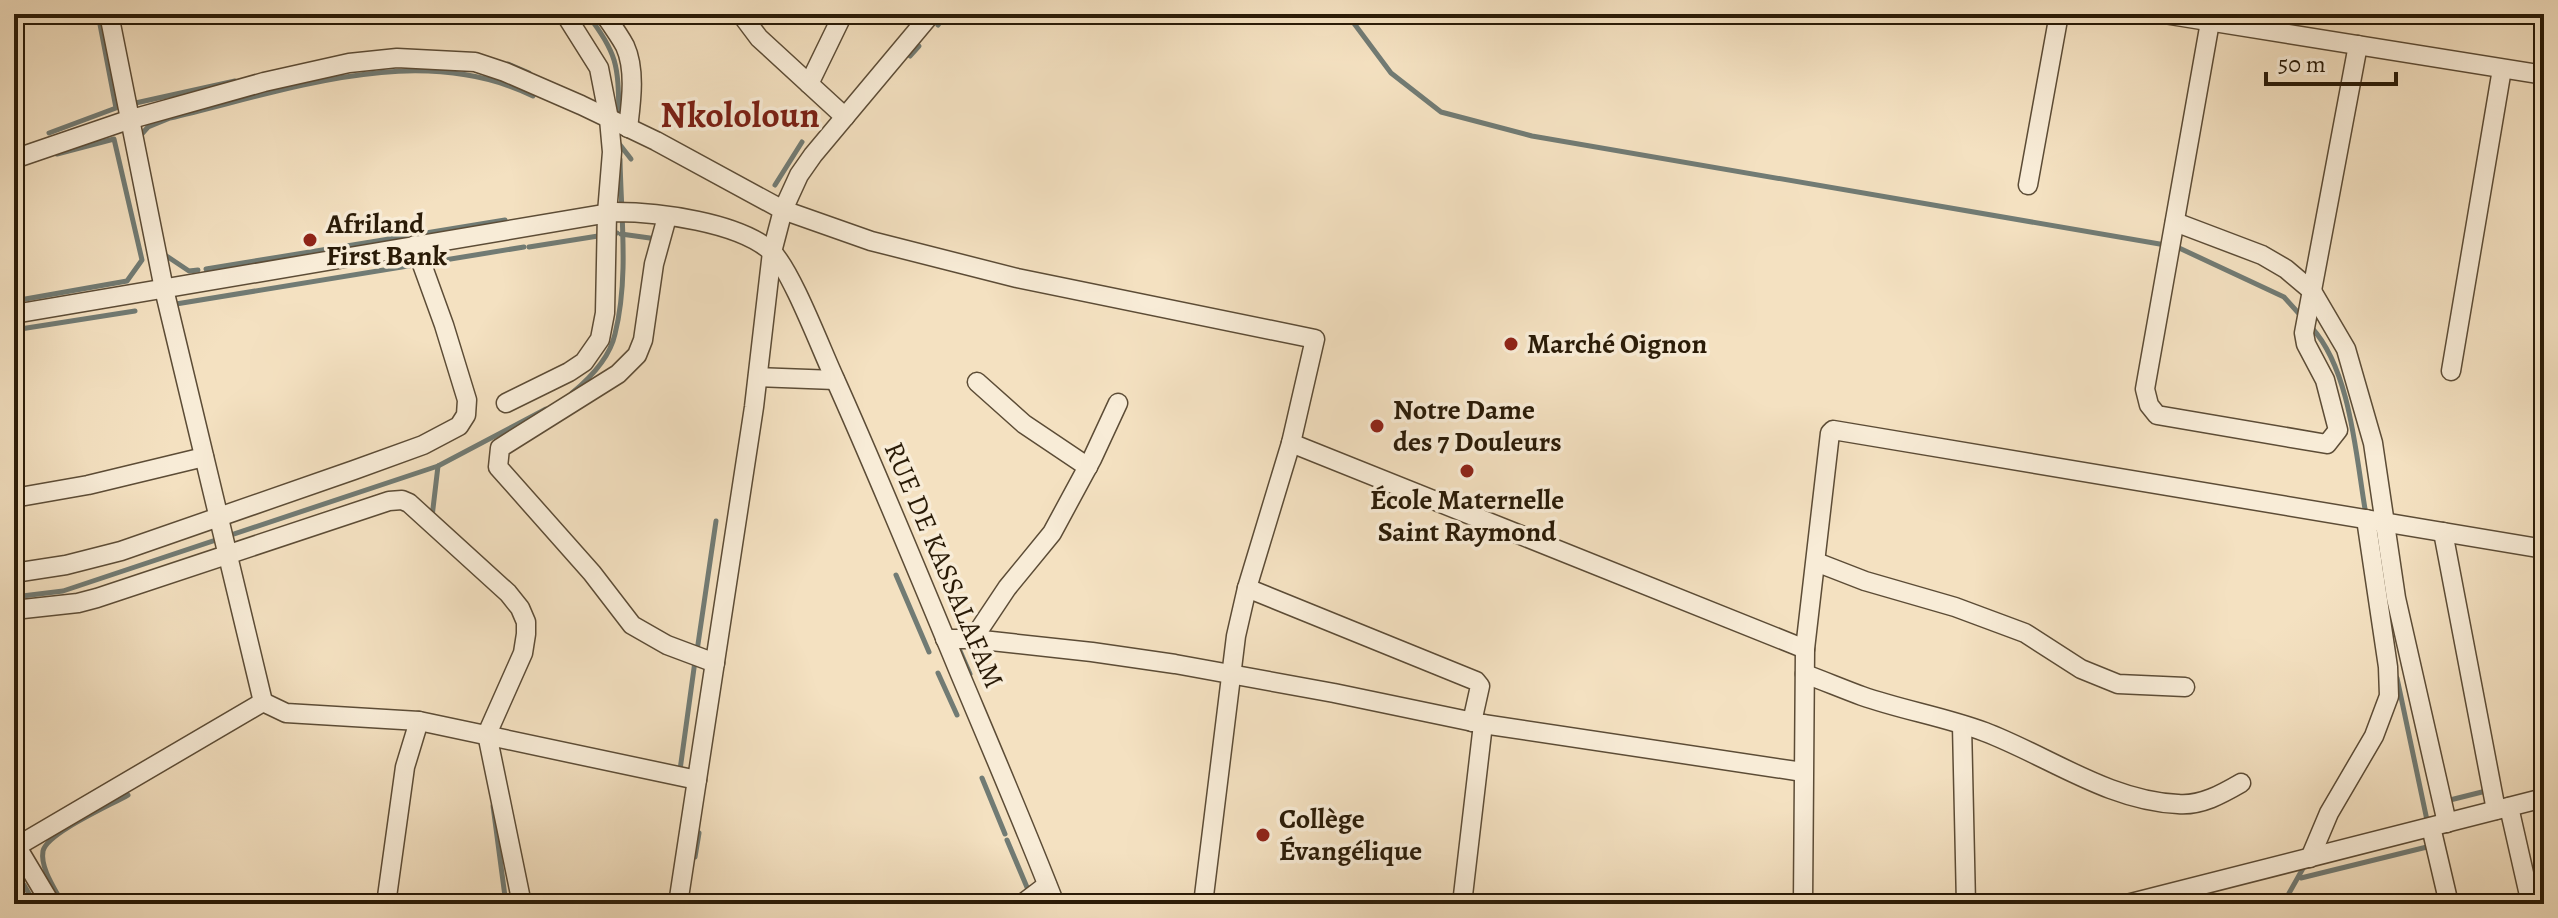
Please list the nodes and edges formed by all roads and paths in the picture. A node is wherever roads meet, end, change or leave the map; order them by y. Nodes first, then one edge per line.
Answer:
1 (109, 14) edge
2 (565, 14) edge
3 (604, 14) edge
4 (741, 14) edge
5 (843, 14) edge
6 (931, 14) edge
7 (2059, 14) edge
8 (2164, 14) edge
9 (2210, 22) junction
10 (2358, 45) junction
11 (2502, 69) junction
12 (2544, 75) edge
13 (809, 84) junction
14 (845, 117) junction
15 (609, 119) junction
16 (128, 120) junction
17 (631, 130) junction
18 (14, 159) edge
19 (2028, 185) dead end
20 (783, 210) junction
21 (611, 213) junction
22 (667, 217) junction
23 (2175, 226) junction
24 (415, 245) junction
25 (772, 252) junction
26 (164, 289) junction
27 (2311, 296) junction
28 (14, 314) edge
29 (2451, 371) dead end
30 (758, 377) junction
31 (835, 380) junction
32 (977, 382) dead end
33 (506, 403) dead end
34 (1118, 403) dead end
35 (1291, 443) junction
36 (204, 457) junction
37 (1088, 467) junction
38 (14, 498) edge
39 (219, 517) junction
40 (2366, 519) junction
41 (2385, 522) junction
42 (2443, 532) junction
43 (2544, 549) edge
44 (228, 554) junction
45 (1816, 562) junction
46 (14, 573) edge
47 (1247, 588) junction
48 (14, 610) edge
49 (945, 639) junction
50 (973, 639) junction
51 (1805, 649) junction
52 (715, 663) junction
53 (1230, 674) junction
54 (1805, 674) junction
55 (2185, 687) dead end
56 (263, 702) junction
57 (419, 721) junction
58 (1478, 723) junction
59 (1962, 725) junction
60 (487, 734) junction
61 (1803, 772) junction
62 (697, 780) junction
63 (2241, 783) dead end
64 (2544, 798) edge
65 (2502, 809) junction
66 (2439, 825) junction
67 (15, 845) edge
68 (2310, 858) junction
69 (1047, 885) junction
70 (2133, 903) edge
71 (51, 904) edge
72 (386, 904) edge
73 (522, 904) edge
74 (678, 904) edge
75 (1022, 904) edge
76 (1055, 904) edge
77 (1203, 904) edge
78 (1462, 904) edge
79 (1803, 904) edge
80 (1966, 904) edge
81 (2449, 904) edge
82 (2531, 904) edge

1 - 16 street
2 - 15 street
3 - 17 street
4 - 13 street
5 - 13 street
6 - 14 street
7 - 19 street
8 - 9 street
9 - 10 street
9 - 23 street
10 - 11 street
10 - 27 street
11 - 12 street
11 - 29 street
13 - 14 street
14 - 20 street
15 - 16 street
15 - 17 street
15 - 21 street
16 - 18 street
16 - 26 street
17 - 20 street
20 - 25 street
20 - 35 street
21 - 22 street
21 - 24 street
21 - 33 street
22 - 25 street
22 - 52 street
23 - 27 street
23 - 27 street
24 - 26 street
24 - 39 street
25 - 30 street
25 - 31 street, RUE DE KASSALAFAM
26 - 28 street
26 - 36 street
27 - 41 street
30 - 31 street
30 - 52 street
31 - 49 street, RUE DE KASSALAFAM
32 - 37 street
34 - 37 street
35 - 47 street
35 - 51 street
36 - 38 street
36 - 39 street
37 - 50 street
39 - 44 street
39 - 46 street
40 - 41 street
40 - 45 street
40 - 68 street
41 - 42 street
41 - 66 street
42 - 43 street
42 - 65 street
44 - 48 street
44 - 56 street
44 - 60 street
45 - 51 street
45 - 55 street
47 - 53 street
47 - 58 street
49 - 50 street
49 - 69 street, RUE DE KASSALAFAM
50 - 53 street
51 - 54 street
52 - 62 street
53 - 58 street
53 - 77 street
54 - 59 street
54 - 61 street
56 - 57 street
56 - 67 street
57 - 60 street
57 - 72 street
58 - 61 street
58 - 78 street
59 - 63 street
59 - 80 street
60 - 62 street
60 - 73 street
61 - 79 street
62 - 74 street
64 - 65 street
65 - 66 street
65 - 82 street
66 - 68 street
66 - 81 street
67 - 71 street
68 - 70 street
69 - 75 street
69 - 76 street, RUE DE KASSALAFAM

